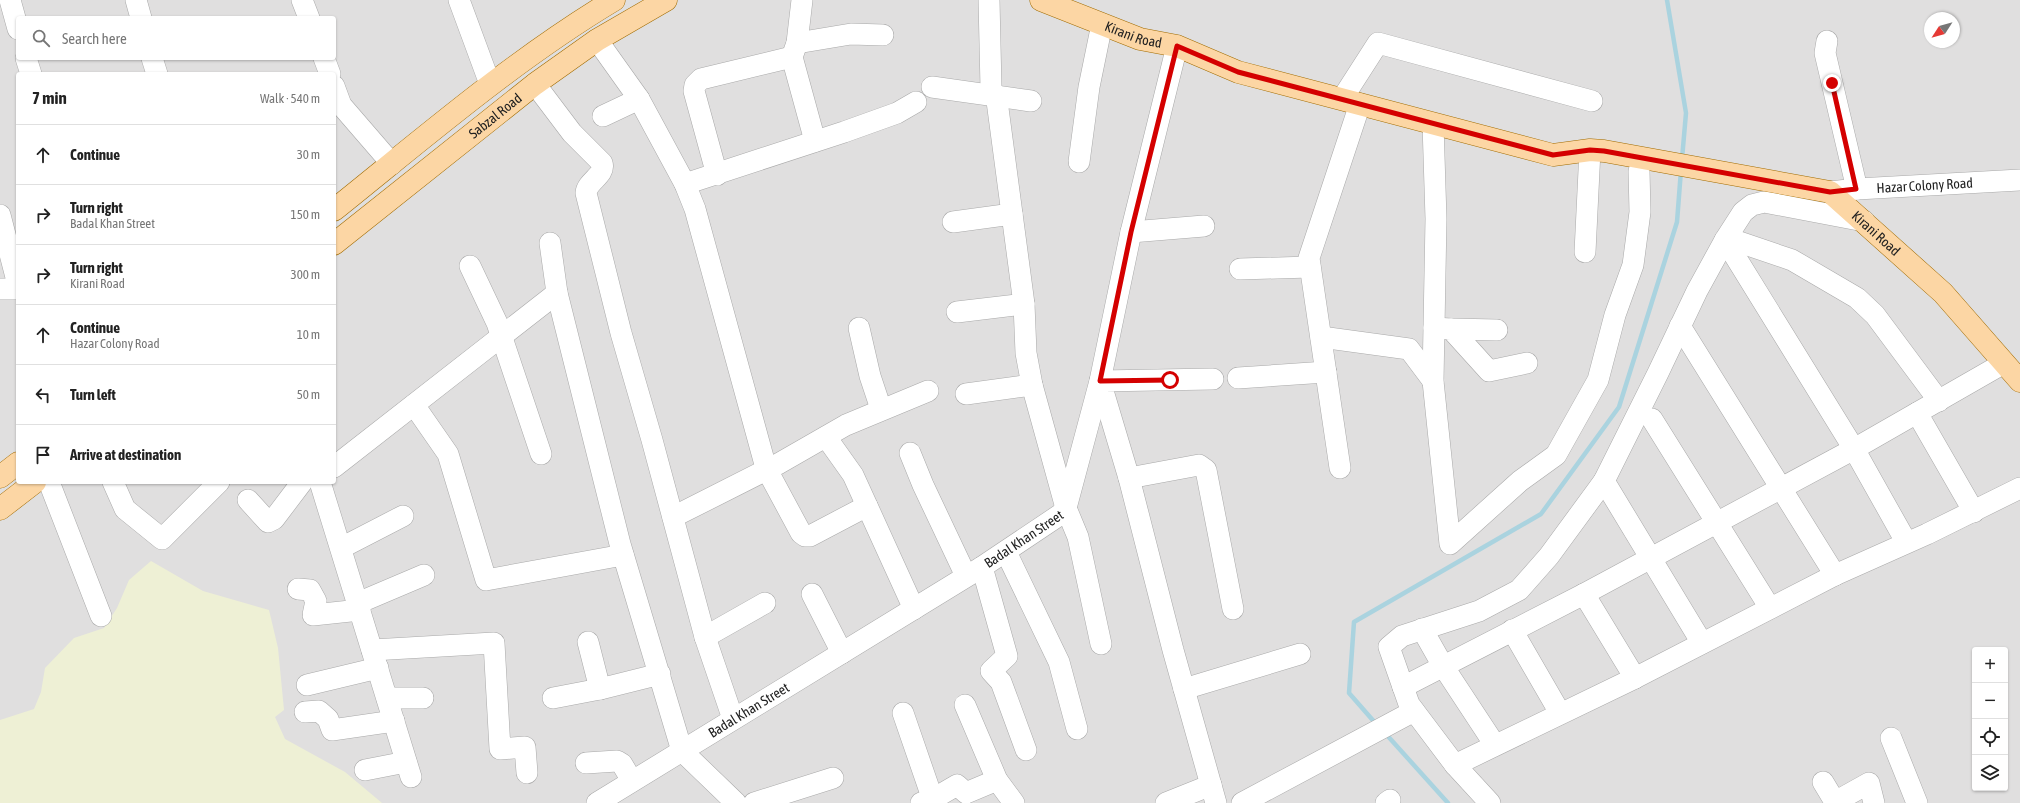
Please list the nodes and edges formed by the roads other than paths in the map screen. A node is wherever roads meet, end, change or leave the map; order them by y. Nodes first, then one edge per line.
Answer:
1 (10, 0) edge
2 (136, 0) edge
3 (302, 0) edge
4 (459, 0) edge
5 (614, 0) edge
6 (666, 0) edge
7 (802, 0) edge
8 (989, 0) edge
9 (1041, 0) edge
10 (140, 16) edge
11 (308, 16) edge
12 (16, 22) edge
13 (1102, 24) junction
14 (882, 35) dead end
15 (597, 40) junction
16 (1826, 41) dead end
17 (1177, 46) junction
18 (795, 50) junction
19 (27, 60) edge
20 (153, 60) edge
21 (325, 60) edge
22 (30, 72) edge
23 (156, 72) edge
24 (329, 72) edge
25 (490, 84) junction
26 (535, 84) junction
27 (932, 87) dead end
28 (336, 91) edge
29 (995, 96) junction
30 (639, 99) junction
31 (1592, 101) dead end
32 (916, 102) dead end
33 (1032, 102) dead end
34 (1351, 102) junction
35 (603, 116) dead end
36 (1433, 124) junction
37 (815, 140) junction
38 (1597, 150) junction
39 (1080, 162) dead end
40 (392, 164) junction
41 (1639, 171) dead end
42 (716, 175) junction
43 (2020, 180) edge
44 (686, 184) junction
45 (1856, 189) junction
46 (1830, 192) junction
47 (336, 208) edge
48 (1012, 214) junction
49 (0, 215) edge
50 (1864, 221) junction
51 (953, 222) dead end
52 (1204, 226) dead end
53 (1131, 232) junction
54 (3, 238) edge
55 (1731, 241) junction
56 (336, 242) edge
57 (550, 243) dead end
58 (1585, 252) dead end
59 (470, 266) dead end
60 (1310, 267) junction
61 (1240, 269) dead end
62 (16, 279) edge
63 (0, 289) edge
64 (16, 289) edge
65 (557, 293) junction
66 (1024, 304) junction
67 (958, 312) dead end
68 (1680, 326) junction
69 (859, 328) dead end
70 (1442, 328) junction
71 (1497, 330) dead end
72 (1321, 337) junction
73 (501, 338) junction
74 (1527, 363) dead end
75 (2004, 363) junction
76 (1326, 372) junction
77 (1238, 378) dead end
78 (1213, 379) dead end
79 (1100, 381) junction
80 (1433, 381) junction
81 (2020, 381) edge
82 (1032, 385) junction
83 (928, 391) dead end
84 (966, 394) dead end
85 (1939, 401) junction
86 (414, 405) junction
87 (881, 409) junction
88 (1917, 413) junction
89 (1652, 418) dead end
90 (826, 437) junction
91 (1854, 448) junction
92 (910, 453) dead end
93 (541, 454) dead end
94 (16, 465) edge
95 (336, 465) edge
96 (766, 468) junction
97 (1340, 468) dead end
98 (0, 477) edge
99 (1129, 478) junction
100 (1604, 480) junction
101 (32, 484) edge
102 (50, 484) edge
103 (115, 484) edge
104 (217, 484) edge
105 (301, 484) edge
106 (321, 484) edge
107 (1782, 487) junction
108 (2020, 488) edge
109 (248, 500) dead end
110 (867, 506) junction
111 (1066, 508) junction
112 (0, 509) edge
113 (1974, 512) junction
114 (403, 516) dead end
115 (673, 517) junction
116 (1716, 521) junction
117 (1904, 538) dead end
118 (341, 548) junction
119 (1006, 552) junction
120 (623, 555) junction
121 (1652, 557) junction
122 (974, 572) junction
123 (424, 575) dead end
124 (1835, 575) junction
125 (298, 589) dead end
126 (812, 594) dead end
127 (1584, 594) junction
128 (764, 602) dead end
129 (359, 607) junction
130 (1770, 608) junction
131 (914, 609) junction
132 (1233, 609) dead end
133 (101, 616) dead end
134 (1422, 629) junction
135 (1512, 630) junction
136 (705, 637) junction
137 (588, 642) dead end
138 (1702, 643) junction
139 (1101, 644) dead end
140 (842, 653) junction
141 (1300, 654) dead end
142 (375, 659) junction
143 (1443, 666) junction
144 (660, 674) junction
145 (1635, 678) junction
146 (308, 684) dead end
147 (1403, 687) junction
148 (600, 689) junction
149 (1184, 689) junction
150 (386, 698) junction
151 (423, 698) dead end
152 (553, 698) dead end
153 (965, 705) dead end
154 (306, 712) dead end
155 (903, 713) dead end
156 (1560, 713) junction
157 (1408, 714) junction
158 (733, 719) junction
159 (394, 721) junction
160 (1077, 728) dead end
161 (1891, 738) dead end
162 (1495, 745) junction
163 (1026, 750) dead end
164 (682, 751) junction
165 (586, 763) dead end
166 (1455, 765) junction
167 (365, 770) dead end
168 (527, 773) dead end
169 (833, 778) dead end
170 (997, 780) junction
171 (1823, 782) dead end
172 (622, 792) edge
173 (1214, 794) edge
174 (929, 802) edge
175 (597, 803) edge
176 (736, 803) edge
177 (754, 803) edge
178 (1014, 803) edge
179 (1166, 803) edge
180 (1242, 803) edge
181 (1490, 803) edge
182 (1874, 803) edge
183 (1917, 803) edge

1 - 12 street
2 - 10 street
3 - 11 street
4 - 25 street
5 - 25 main road, Sabzal Road
6 - 15 main road, Sabzal Road
7 - 18 street
8 - 29 street
9 - 13 main road, Kirani Road
13 - 17 main road, Kirani Road
13 - 39 street
14 - 18 street
15 - 26 main road, Sabzal Road
15 - 30 street
16 - 45 street
17 - 34 main road, Kirani Road
17 - 53 street, Badal Khan Street
18 - 37 street
18 - 42 street
19 - 22 street
20 - 23 street
21 - 24 street
25 - 40 main road, Sabzal Road
26 - 56 main road, Sabzal Road
26 - 115 street
27 - 29 street
28 - 40 street
29 - 33 street
29 - 48 street
30 - 35 street
30 - 44 street
31 - 34 street
32 - 37 street
34 - 36 main road, Kirani Road
34 - 60 street
36 - 38 main road, Kirani Road
36 - 70 street
37 - 42 street
38 - 46 main road, Kirani Road
38 - 58 street
40 - 47 main road, Sabzal Road
41 - 80 street
42 - 44 street
43 - 45 street, Hazar Colony Road
44 - 96 street
45 - 46 street, Hazar Colony Road
46 - 50 main road, Kirani Road
48 - 51 street
48 - 66 street
49 - 54 street
50 - 55 street
50 - 75 main road, Kirani Road
52 - 53 street
53 - 79 street, Badal Khan Street
54 - 62 street
55 - 68 street
55 - 85 street
55 - 91 street
57 - 65 street
59 - 73 street
60 - 61 street
60 - 72 street
63 - 64 street
65 - 73 street
65 - 120 street
66 - 67 street
66 - 82 street
68 - 100 street
68 - 107 street
69 - 87 street
70 - 71 street
70 - 74 street
70 - 80 street
72 - 76 street
72 - 80 street
73 - 86 street
73 - 93 street
75 - 81 main road, Kirani Road
75 - 85 street
76 - 77 street
76 - 97 street
78 - 79 street
79 - 99 street
79 - 111 street, Badal Khan Street
82 - 84 street
82 - 111 street
83 - 87 street
85 - 88 street
86 - 95 street
86 - 120 street
87 - 90 street
88 - 91 street
88 - 113 street
89 - 116 street
90 - 96 street
90 - 110 street
91 - 107 street
91 - 117 street
92 - 122 street
94 - 98 main road
96 - 110 street
96 - 115 street
99 - 132 street
99 - 149 street
100 - 121 street
100 - 134 street
101 - 112 main road
102 - 133 street
103 - 104 street
105 - 109 street
106 - 118 street
107 - 116 street
107 - 124 street
108 - 113 street
110 - 131 street
111 - 119 street, Badal Khan Street
111 - 139 street
113 - 124 street
114 - 118 street
115 - 136 street
116 - 121 street
116 - 130 street
118 - 129 street
119 - 122 street, Badal Khan Street
119 - 160 street
120 - 144 street
121 - 127 street
121 - 138 street
122 - 131 street, Badal Khan Street
122 - 163 street
123 - 129 street
124 - 130 street
125 - 129 street
126 - 140 street
127 - 135 street
127 - 145 street
128 - 136 street
129 - 142 street
130 - 138 street
131 - 140 street, Badal Khan Street
134 - 143 street
134 - 147 street
135 - 143 street
135 - 156 street
136 - 158 street
137 - 148 street
138 - 145 street
140 - 158 street, Badal Khan Street
141 - 149 street
142 - 146 street
142 - 150 street
142 - 168 street
143 - 147 street
143 - 162 street
144 - 148 street
144 - 164 street
145 - 156 street
147 - 157 street
148 - 152 street
149 - 173 street
150 - 151 street
150 - 159 street
153 - 170 street
154 - 159 street
155 - 174 street
156 - 162 street
157 - 166 street
157 - 180 street
158 - 164 street, Badal Khan Street
159 - 167 street
161 - 183 street
162 - 166 street
164 - 172 street, Badal Khan Street
164 - 176 street
165 - 172 street
166 - 181 street
169 - 177 street
170 - 174 street
170 - 178 street
171 - 182 street
172 - 175 street, Badal Khan Street
173 - 179 street

